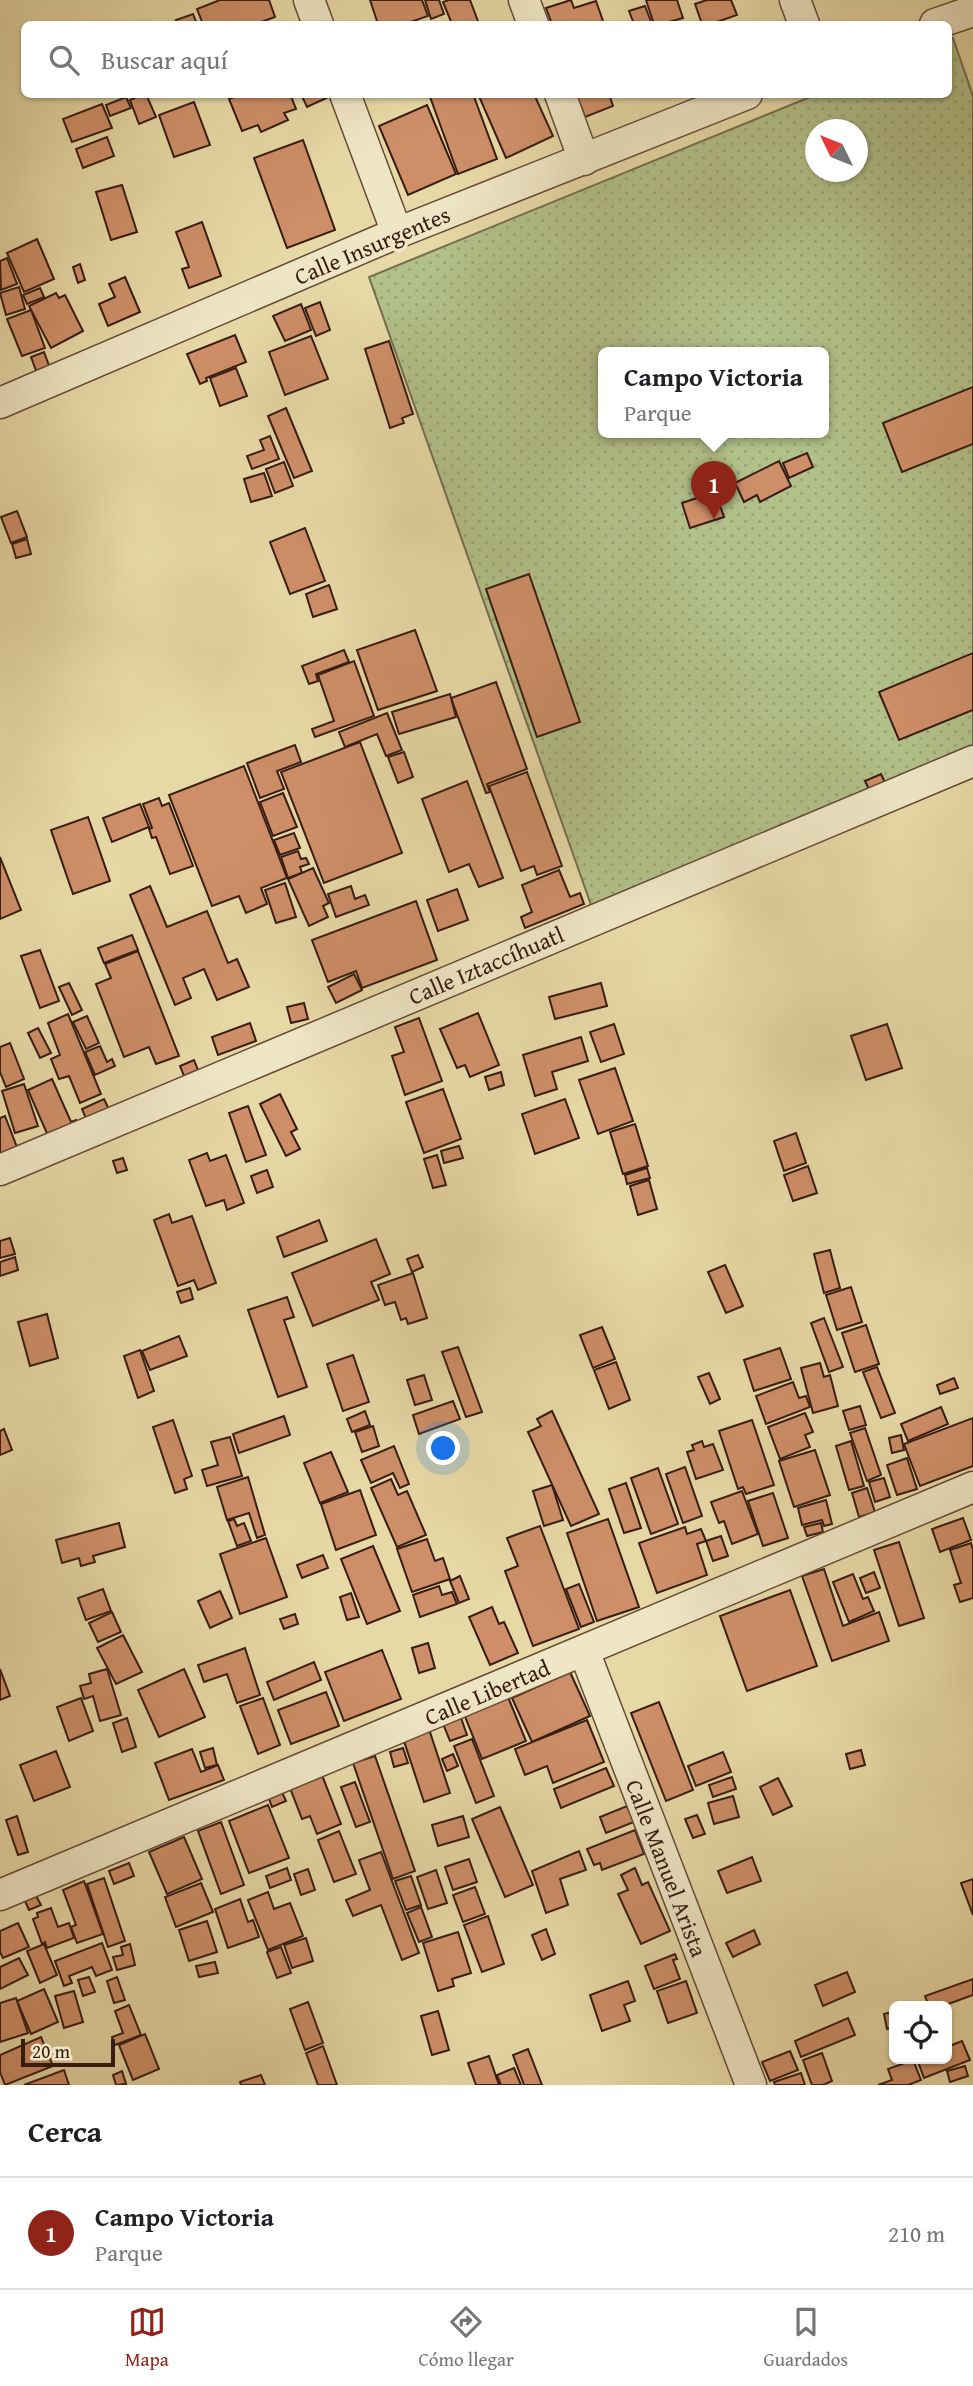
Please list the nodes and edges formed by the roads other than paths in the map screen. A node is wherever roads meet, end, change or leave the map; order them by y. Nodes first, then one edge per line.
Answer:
1 (309, 0) edge
2 (524, 0) edge
3 (795, 0) edge
4 (973, 11) edge
5 (317, 21) edge
6 (532, 21) edge
7 (803, 21) edge
8 (944, 21) edge
9 (346, 98) edge
10 (561, 98) edge
11 (737, 98) edge
12 (584, 160) junction
13 (397, 233) junction
14 (0, 403) edge
15 (973, 761) edge
16 (0, 1170) edge
17 (973, 1487) edge
18 (583, 1651) junction
19 (0, 1895) edge
20 (751, 2085) edge

1 - 5 street
2 - 6 street
3 - 7 street
4 - 8 street
9 - 13 street
10 - 12 street
11 - 12 street, Calle Insurgentes
12 - 13 street, Calle Insurgentes
13 - 14 street, Calle Insurgentes
15 - 16 street, Calle Iztaccíhuatl
17 - 18 street, Calle Libertad
18 - 19 street, Calle Libertad
18 - 20 street, Calle Manuel Arista

